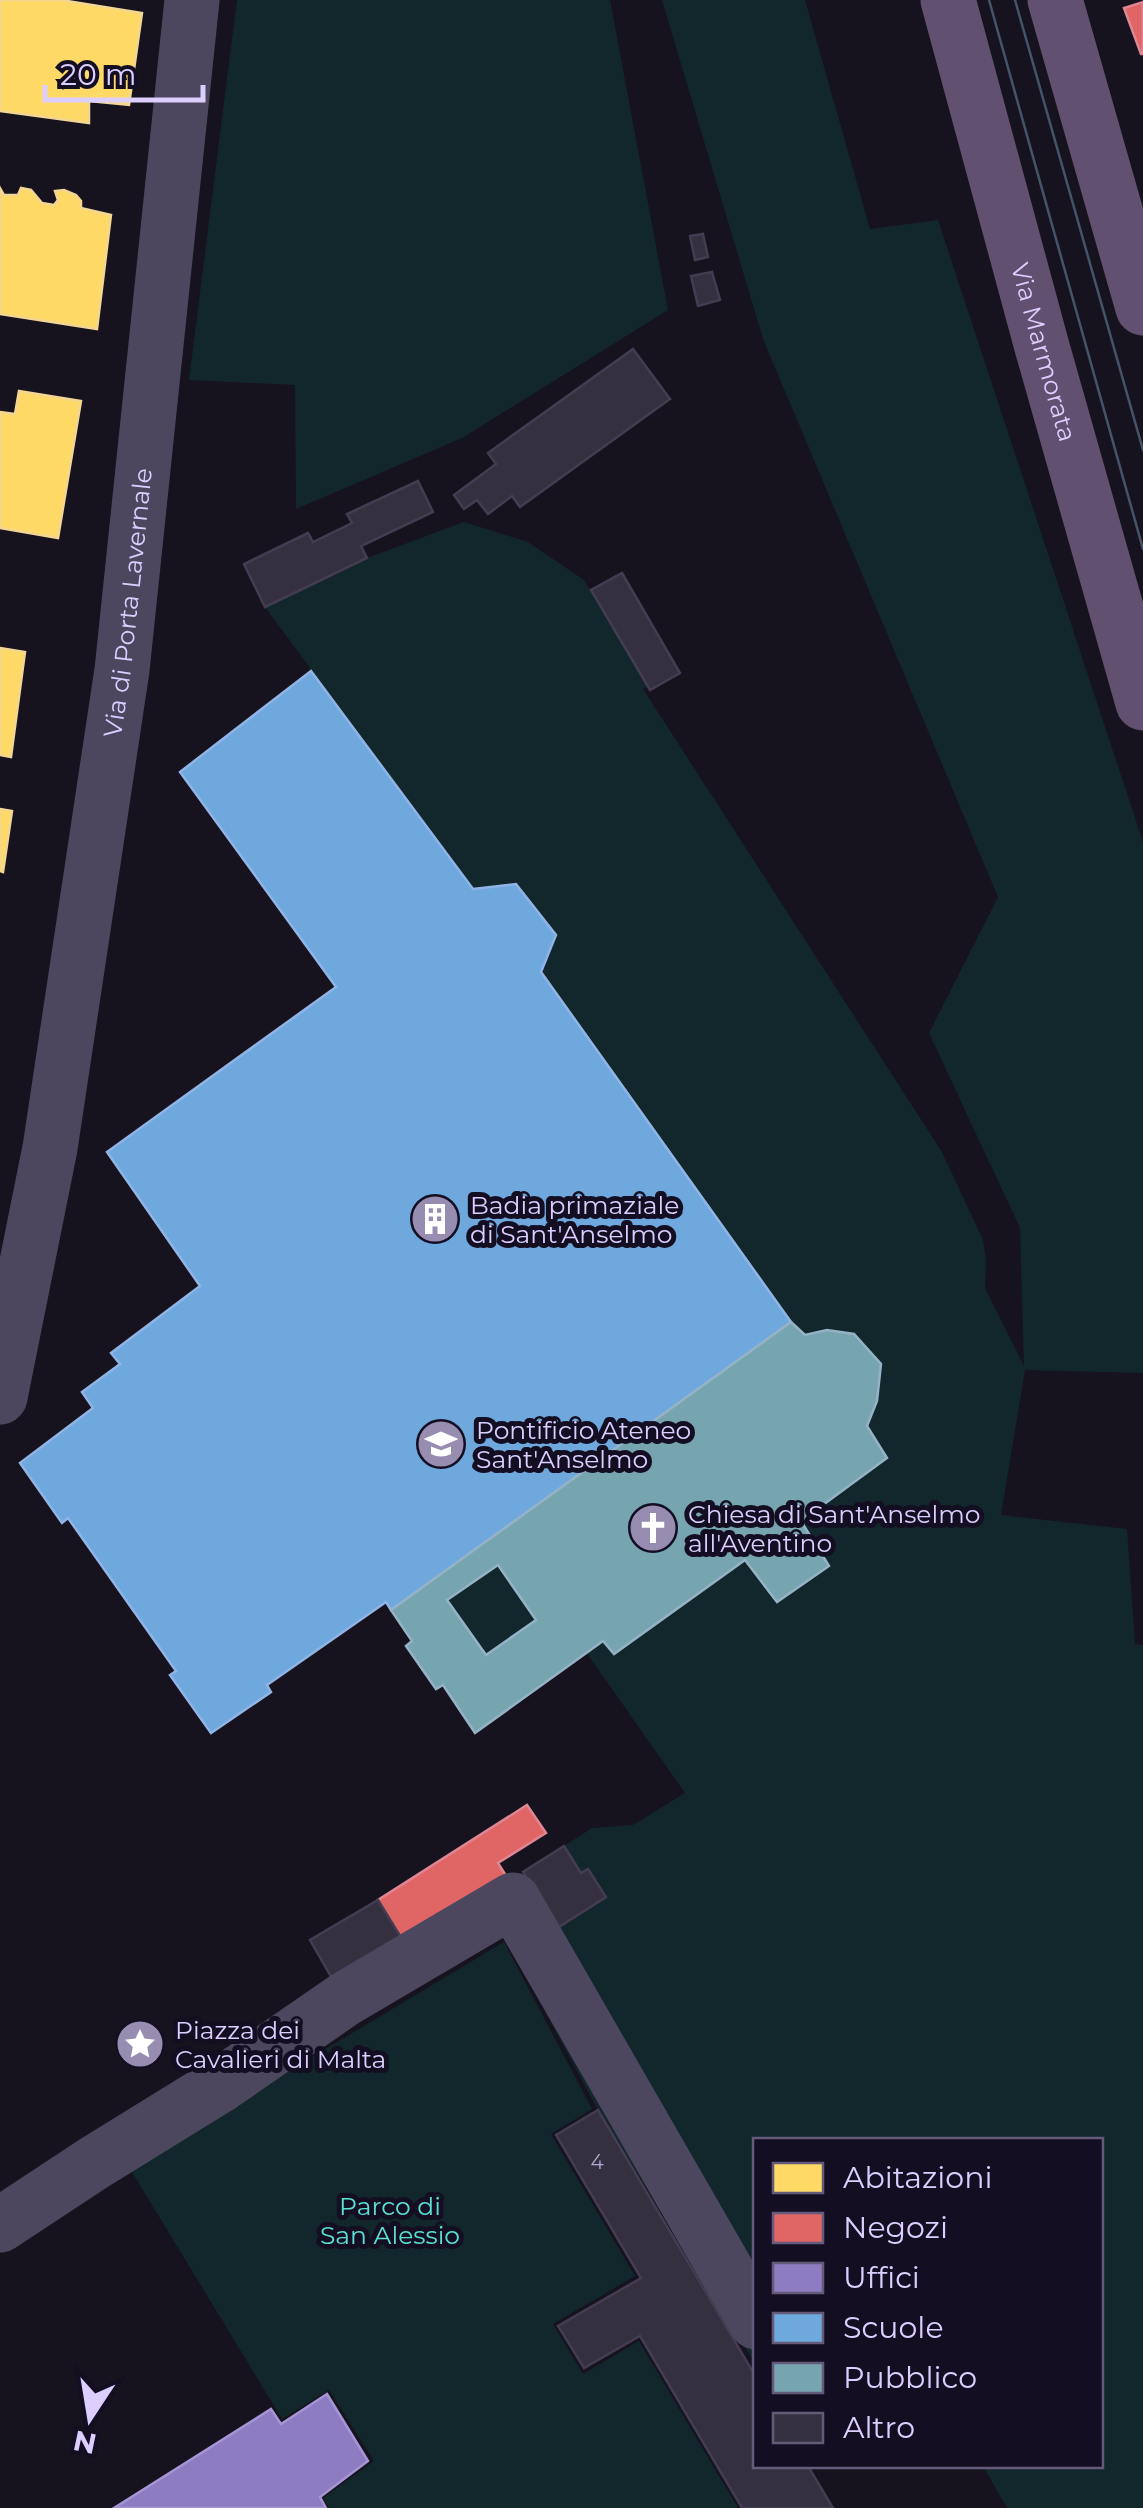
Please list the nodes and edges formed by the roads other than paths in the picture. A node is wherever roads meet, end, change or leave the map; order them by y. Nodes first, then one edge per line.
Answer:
1 (192, 0) edge
2 (948, 0) edge
3 (1054, 0) edge
4 (1143, 308) edge
5 (1143, 703) edge
6 (20, 1196) edge
7 (0, 1397) edge
8 (0, 2224) edge
9 (753, 2317) edge

1 - 6 street, Via di Porta Lavernale
2 - 5 main road, Via Marmorata
3 - 4 main road
6 - 7 street, Via di Porta Lavernale
8 - 9 street

